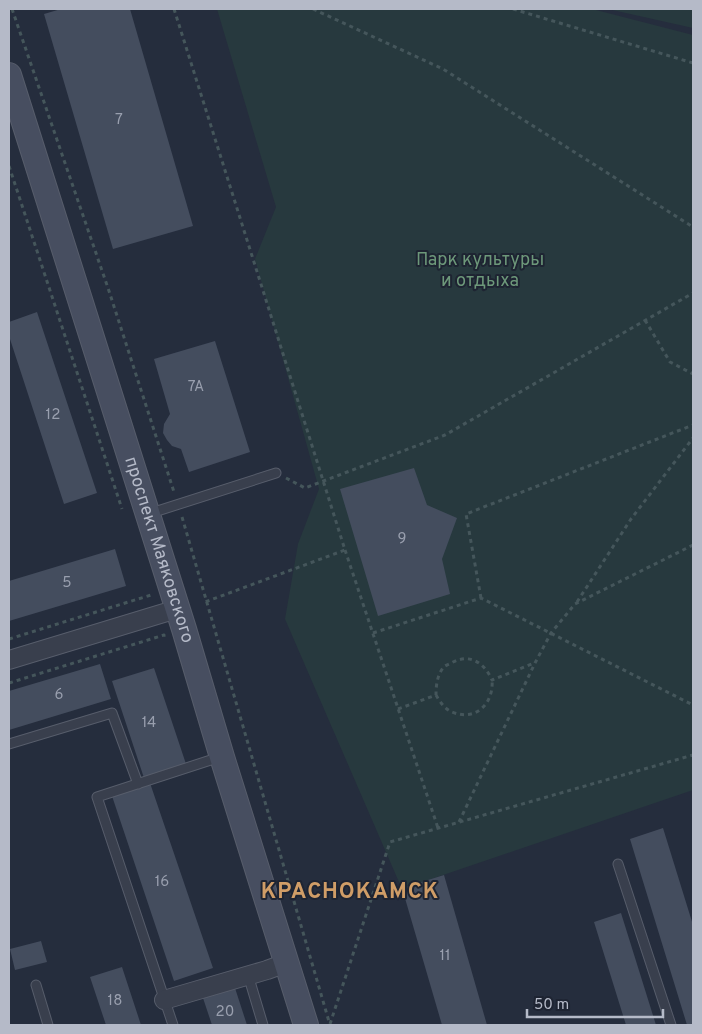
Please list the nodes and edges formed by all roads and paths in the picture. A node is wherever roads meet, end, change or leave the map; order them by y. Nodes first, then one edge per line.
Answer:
1 (12, 9) edge
2 (174, 9) edge
3 (313, 9) edge
4 (513, 9) edge
5 (693, 63) edge
6 (9, 75) edge
7 (9, 166) edge
8 (693, 226) edge
9 (693, 293) edge
10 (645, 320) junction
11 (693, 374) edge
12 (693, 425) edge
13 (693, 438) edge
14 (276, 473) joint
15 (322, 481) junction
16 (178, 504) junction
17 (123, 511) dead end
18 (147, 515) junction
19 (693, 545) edge
20 (345, 550) junction
21 (148, 586) dead end
22 (481, 598) junction
23 (205, 602) junction
24 (575, 604) junction
25 (177, 609) junction
26 (372, 633) junction
27 (551, 633) junction
28 (164, 635) dead end
29 (9, 639) edge
30 (9, 660) edge
31 (535, 663) junction
32 (492, 680) junction
33 (9, 683) edge
34 (436, 695) junction
35 (693, 704) edge
36 (398, 709) junction
37 (9, 744) edge
38 (693, 755) edge
39 (222, 757) junction
40 (138, 784) junction
41 (459, 822) junction
42 (438, 828) junction
43 (618, 864) dead end
44 (286, 963) junction
45 (248, 975) junction
46 (36, 985) dead end
47 (164, 1000) junction
48 (48, 1025) edge
49 (173, 1025) edge
50 (263, 1025) edge
51 (306, 1025) edge
52 (330, 1025) edge
53 (671, 1025) edge

1 - 16 path
2 - 15 path
3 - 8 path
4 - 5 path
6 - 18 street, проспект Маяковского
7 - 17 path
9 - 10 path
10 - 11 path
10 - 15 path
12 - 22 path
13 - 24 path
14 - 15 path
14 - 16 lane
15 - 20 path
16 - 18 lane
16 - 23 path
18 - 25 street, проспект Маяковского
19 - 24 path
20 - 23 path
20 - 26 path
21 - 29 path
22 - 26 path
22 - 27 path
23 - 52 path
24 - 27 path
25 - 30 street
25 - 39 street, проспект Маяковского
26 - 36 path
27 - 31 path
27 - 35 path
28 - 33 path
31 - 32 path
31 - 41 path
32 - 34 path
32 - 34 path
34 - 36 path
36 - 42 path
37 - 40 lane
38 - 41 path
39 - 40 lane
39 - 44 street, проспект Маяковского
40 - 47 lane
41 - 42 path
42 - 52 path
43 - 53 lane
44 - 45 street
44 - 51 street, проспект Маяковского
45 - 47 street
45 - 50 lane
46 - 48 lane
47 - 49 lane

